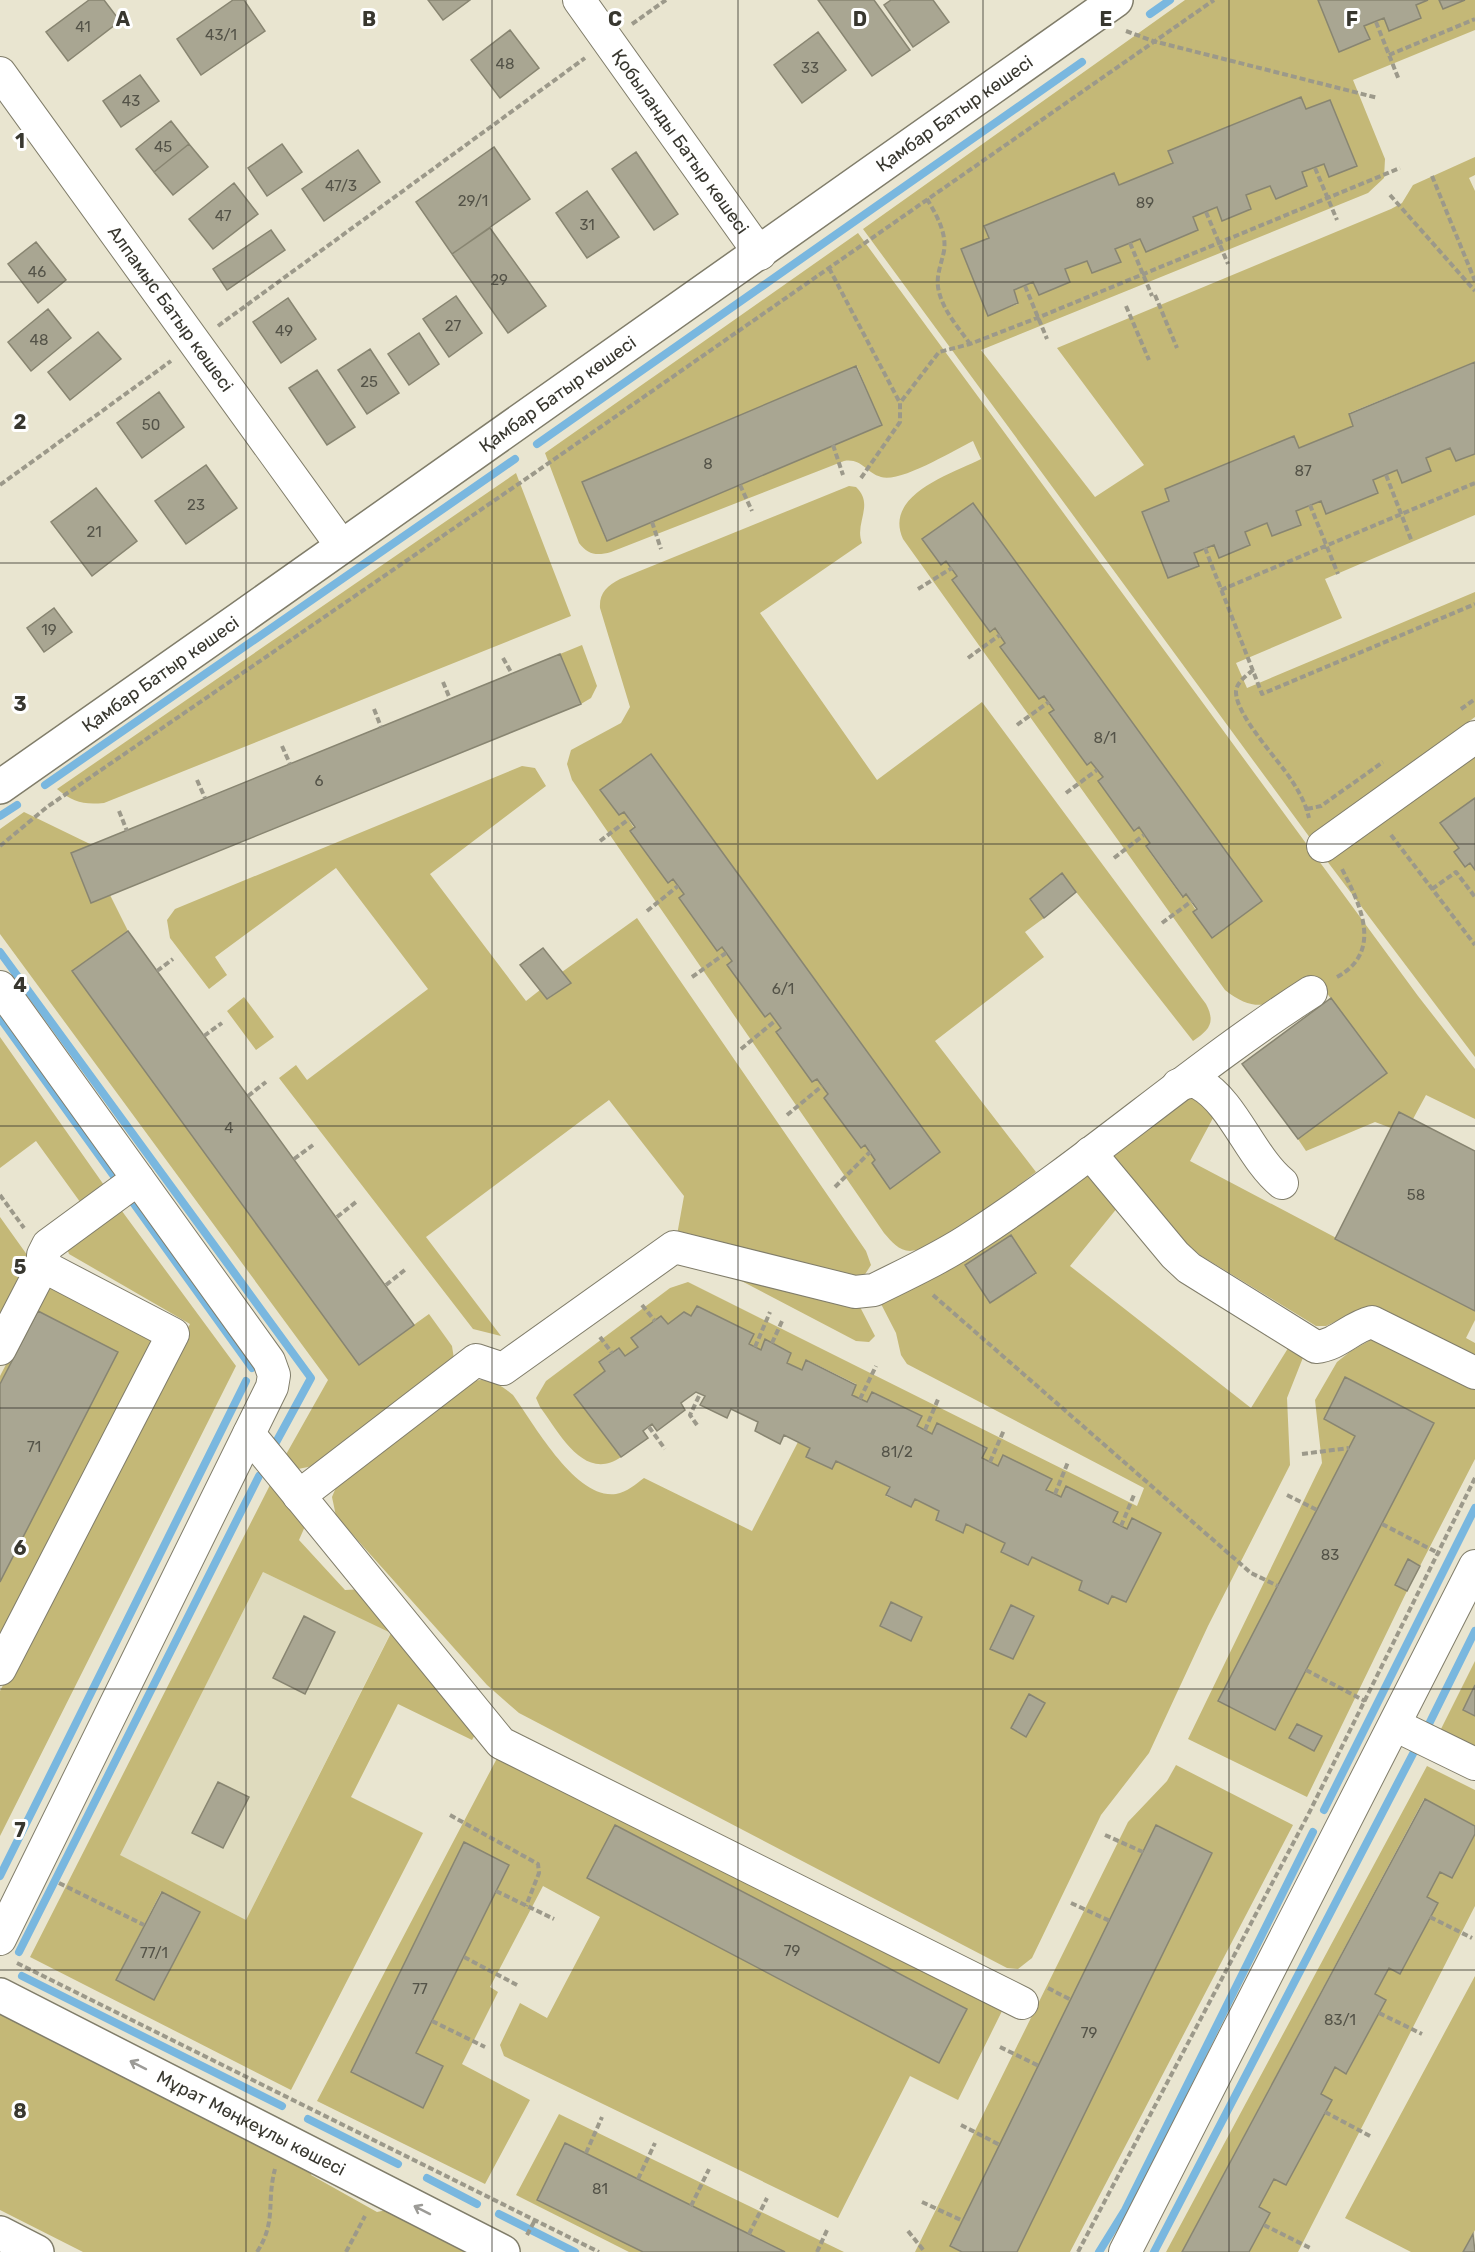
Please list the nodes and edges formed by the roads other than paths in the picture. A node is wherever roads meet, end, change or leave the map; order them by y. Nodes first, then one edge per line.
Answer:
1 (579, 0) edge
2 (1118, 11) edge
3 (0, 73) edge
4 (760, 254) junction
5 (341, 545) junction
6 (1475, 737) edge
7 (0, 787) edge
8 (1323, 846) dead end
9 (0, 987) edge
10 (1311, 992) dead end
11 (1178, 1085) junction
12 (1090, 1153) junction
13 (138, 1179) junction
14 (1282, 1183) dead end
15 (43, 1260) junction
16 (0, 1349) edge
17 (1475, 1373) edge
18 (249, 1434) junction
19 (299, 1496) junction
20 (1475, 1566) edge
21 (0, 1669) edge
22 (1395, 1725) junction
23 (1475, 1764) edge
24 (7, 1950) edge
25 (1033, 1994) road end
26 (0, 1995) edge
27 (0, 2233) edge
28 (515, 2242) edge
29 (37, 2252) edge
30 (1125, 2252) edge

1 - 4 street, Қобыланды Батыр көшесі
2 - 4 main road, Қамбар Батыр көшесі
3 - 5 street, Алпамыс Батыр көшесі
4 - 5 main road, Қамбар Батыр көшесі
5 - 7 main road, Қамбар Батыр көшесі
6 - 8 street
9 - 13 street
10 - 11 street
11 - 12 street
11 - 14 street
12 - 17 street
12 - 19 street
13 - 15 street
13 - 18 street
15 - 16 street
15 - 21 street
18 - 19 street
18 - 24 street
19 - 25 street
20 - 22 street
22 - 23 street
22 - 30 street
28 -> 26 main road, Мұрат Мөңкеұлы көшесі
27 - 29 main road

